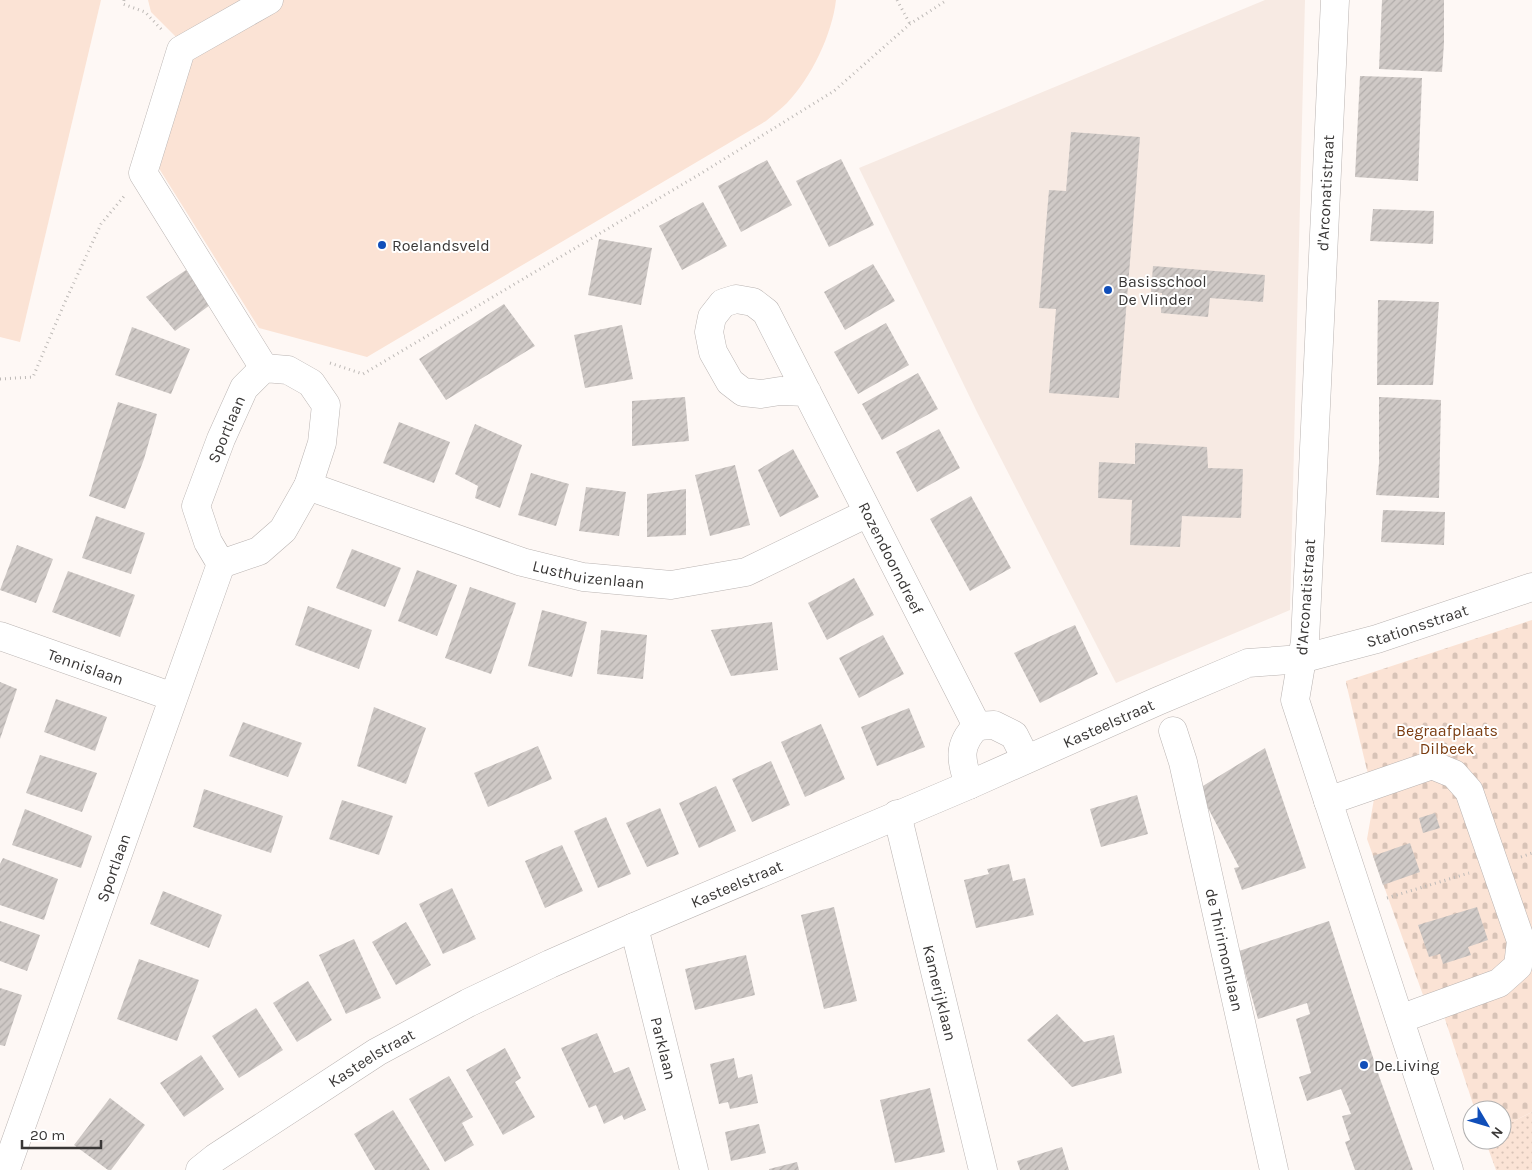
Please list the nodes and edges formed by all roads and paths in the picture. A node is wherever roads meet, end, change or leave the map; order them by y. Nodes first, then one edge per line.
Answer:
1 (124, 0) edge
2 (269, 0) edge
3 (897, 0) edge
4 (947, 0) edge
5 (1334, 0) edge
6 (910, 24) junction
7 (181, 50) junction
8 (143, 173) junction
9 (327, 362) dead end
10 (264, 368) junction
11 (0, 379) edge
12 (806, 392) dead end
13 (308, 486) junction
14 (868, 513) junction
15 (221, 564) junction
16 (1532, 587) edge
17 (0, 636) edge
18 (1301, 659) junction
19 (173, 697) junction
20 (977, 726) junction
21 (1172, 730) dead end
22 (1026, 759) junction
23 (969, 785) junction
24 (1328, 801) junction
25 (897, 814) junction
26 (1532, 853) edge
27 (1496, 866) junction
28 (1363, 906) junction
29 (634, 926) junction
30 (1400, 1019) junction
31 (213, 1166) edge
32 (4, 1170) edge
33 (694, 1170) edge
34 (982, 1170) edge
35 (1274, 1170) edge
36 (1449, 1170) edge

1 - 7 path
2 - 7 street
3 - 6 path
4 - 6 path
5 - 18 street, d'Arconatistraat
6 - 9 path
7 - 8 street
8 - 10 street
8 - 11 path
10 - 13 street
10 - 15 street, Sportlaan
12 - 14 street, Rozendoorndreef
13 - 14 street, Lusthuizenlaan
13 - 15 street
14 - 20 street, Rozendoorndreef
15 - 19 street, Sportlaan
16 - 18 street, Stationsstraat
17 - 19 street, Tennislaan
18 - 22 street, Kasteelstraat
18 - 24 street, d'Arconatistraat
19 - 32 street, Sportlaan
20 - 22 street
20 - 23 street
21 - 35 street, de Thirimontlaan
22 - 23 street, Kasteelstraat
23 - 25 street, Kasteelstraat
24 - 27 street
24 - 28 street, d'Arconatistraat
25 - 29 street, Kasteelstraat
25 - 34 street, Kamerijklaan
26 - 27 path
27 - 28 path
27 - 30 street
28 - 30 street, d'Arconatistraat
29 - 31 street, Kasteelstraat
29 - 33 street, Parklaan
30 - 36 street, d'Arconatistraat

